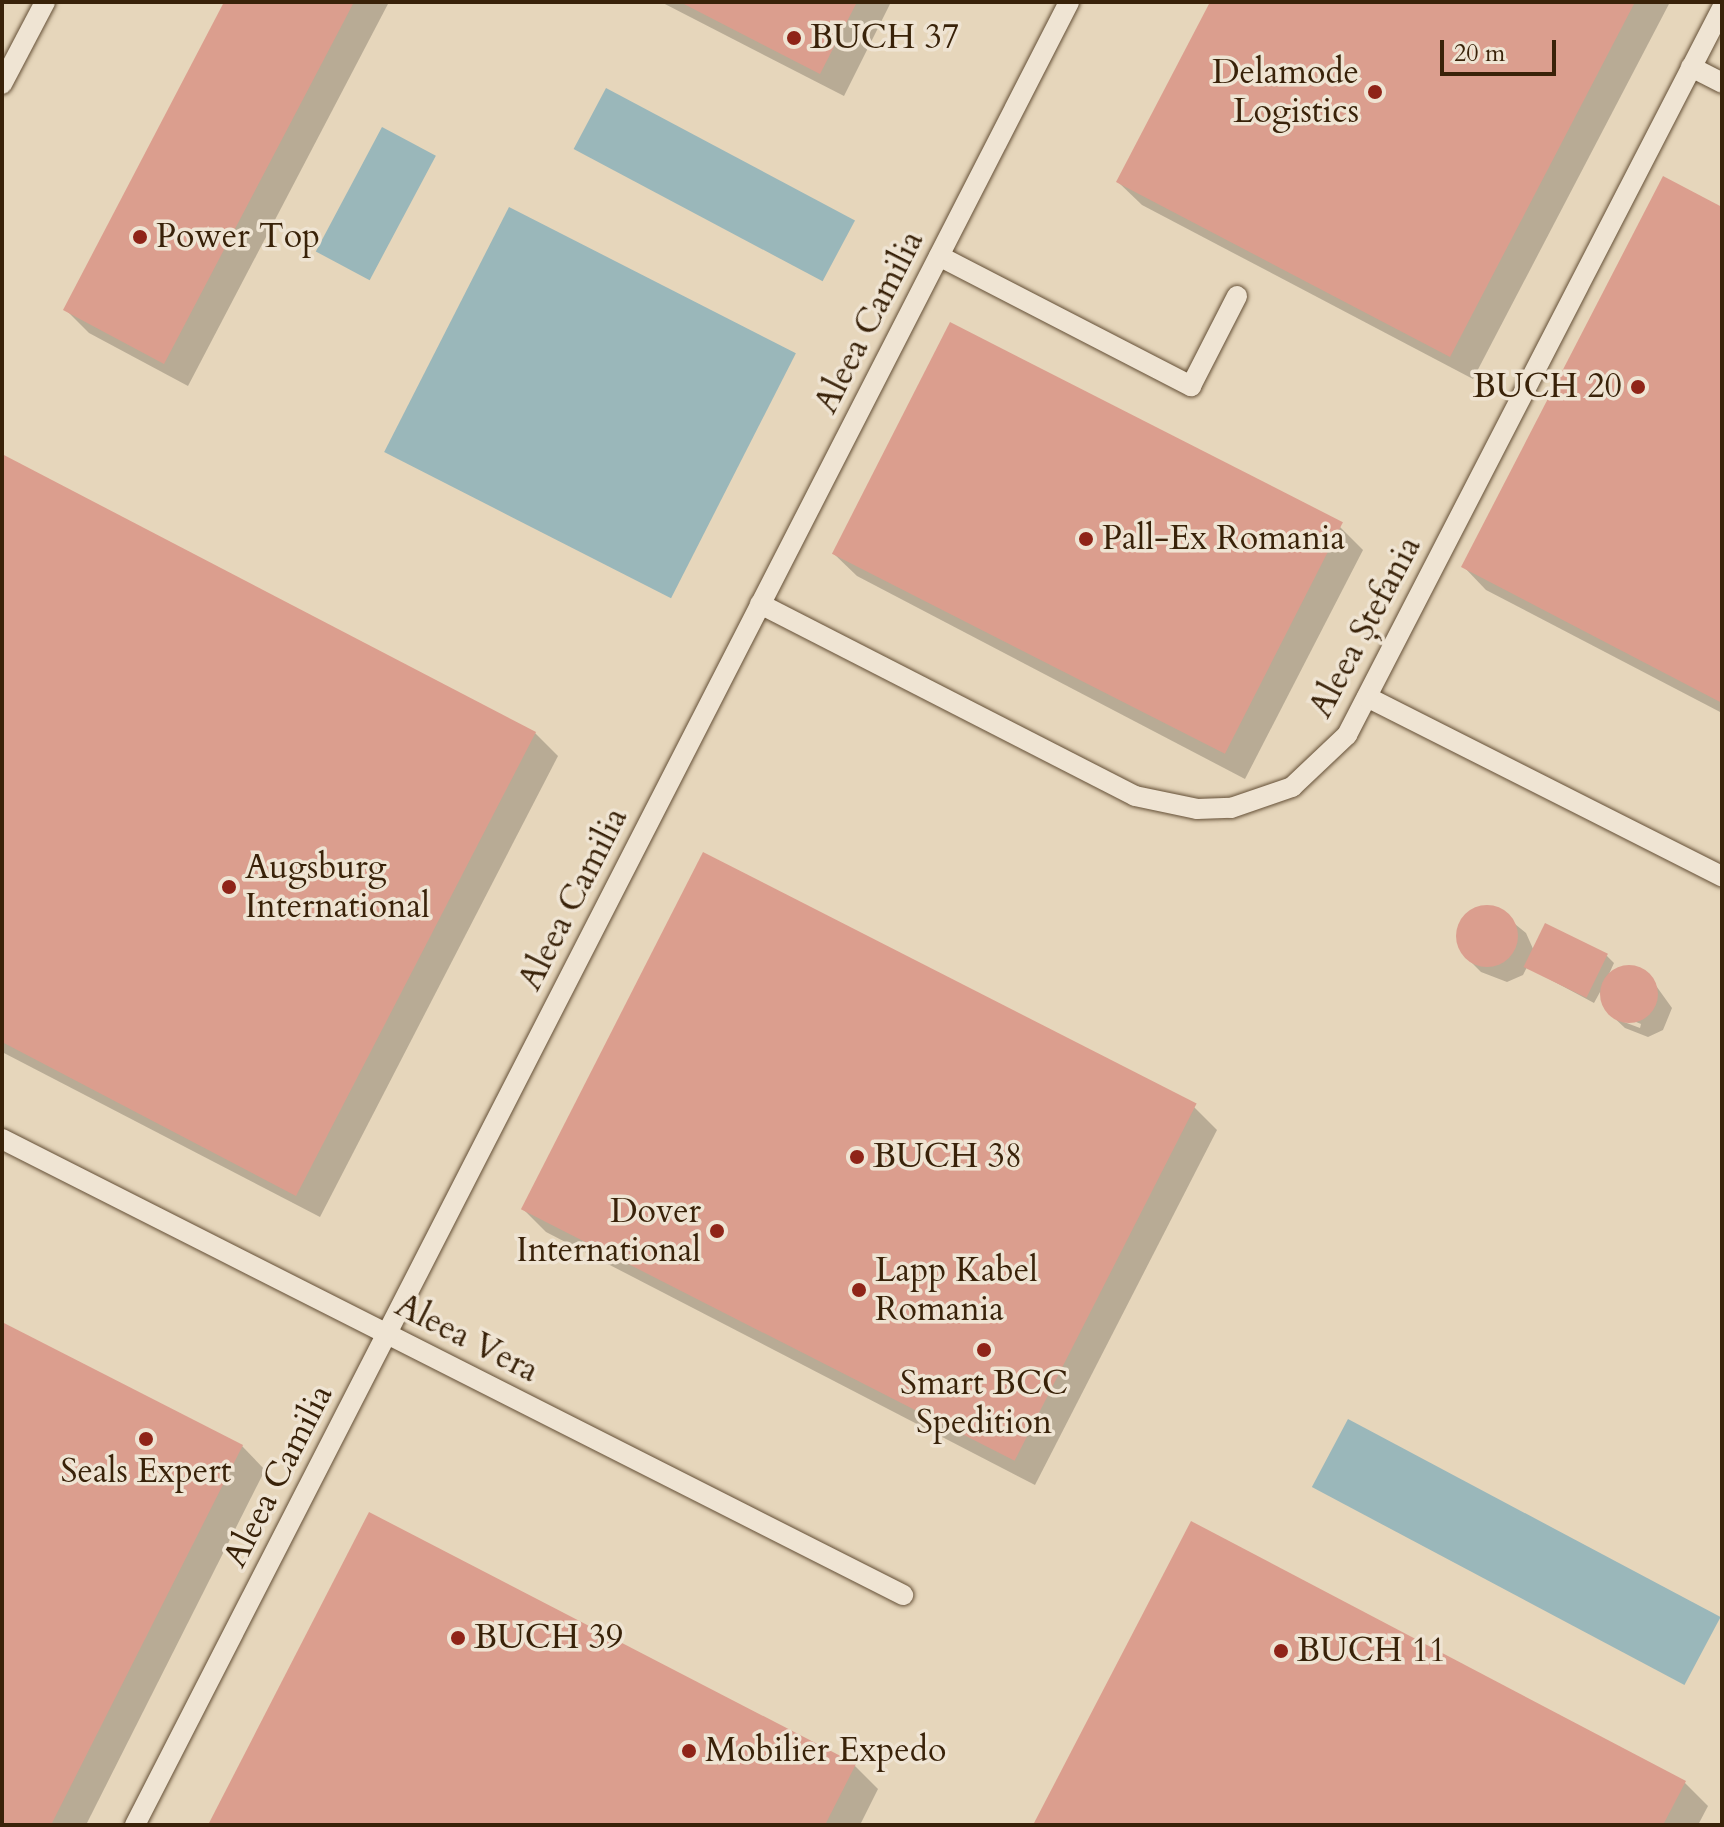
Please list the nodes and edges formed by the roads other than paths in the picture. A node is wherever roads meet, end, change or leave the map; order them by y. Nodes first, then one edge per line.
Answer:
1 (45, 2) edge
2 (1069, 2) edge
3 (1722, 8) edge
4 (1691, 67) junction
5 (1722, 83) edge
6 (2, 84) edge
7 (939, 256) junction
8 (1237, 296) dead end
9 (760, 604) junction
10 (1367, 697) junction
11 (1722, 876) edge
12 (2, 1139) edge
13 (387, 1334) junction
14 (903, 1595) dead end
15 (135, 1825) edge

1 - 6 lane
2 - 7 lane, Aleea Camilia
3 - 4 lane, Aleea Ștefania
4 - 5 lane
4 - 10 lane, Aleea Ștefania
7 - 8 lane
7 - 9 lane, Aleea Camilia
9 - 10 lane, Aleea Ștefania
9 - 13 lane, Aleea Camilia
10 - 11 lane
12 - 13 lane, Aleea Vera
13 - 14 lane, Aleea Vera
13 - 15 lane, Aleea Camilia

